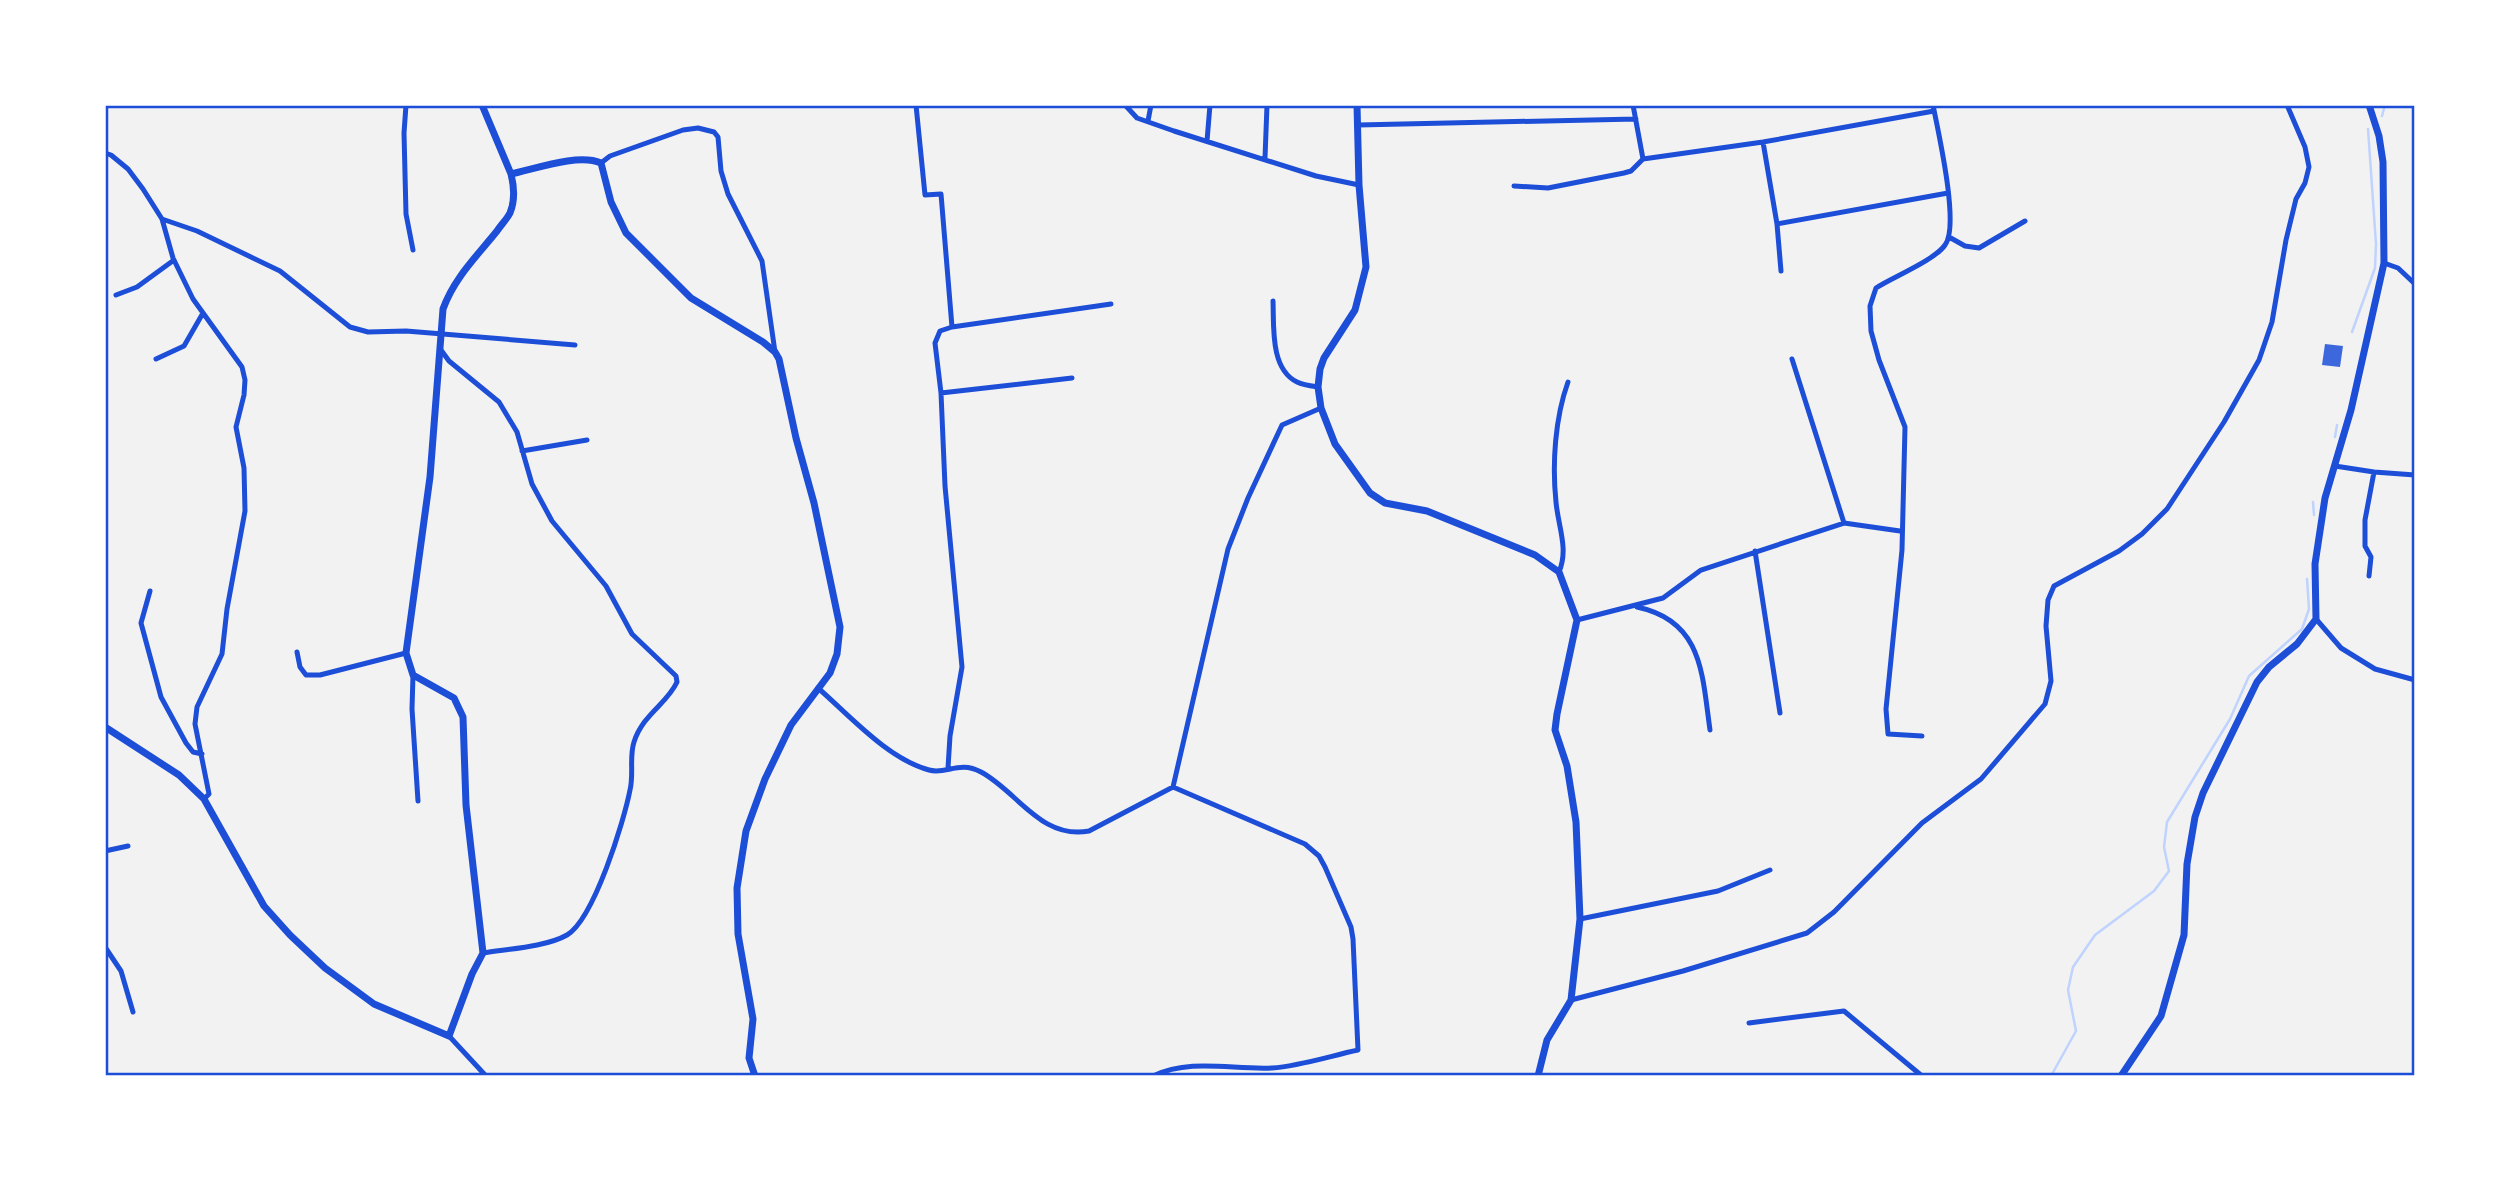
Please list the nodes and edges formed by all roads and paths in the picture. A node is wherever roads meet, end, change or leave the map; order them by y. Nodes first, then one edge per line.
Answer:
1 (406, 105) edge
2 (482, 105) edge
3 (916, 105) edge
4 (1125, 105) edge
5 (1151, 105) edge
6 (1210, 105) edge
7 (1267, 105) edge
8 (1357, 105) edge
9 (1633, 105) edge
10 (2287, 105) edge
11 (2369, 105) edge
12 (1934, 108) edge
13 (1636, 119) junction
14 (1148, 121) junction
15 (1358, 125) junction
16 (1207, 141) junction
17 (1763, 142) junction
18 (105, 153) edge
19 (1265, 158) junction
20 (1643, 159) junction
21 (601, 163) junction
22 (511, 174) junction
23 (1359, 185) junction
24 (1514, 186) dead end
25 (1948, 193) junction
26 (162, 219) junction
27 (2025, 221) dead end
28 (1777, 224) junction
29 (1949, 237) junction
30 (413, 250) dead end
31 (174, 260) junction
32 (2384, 263) junction
33 (1781, 271) dead end
34 (2415, 284) edge
35 (116, 295) dead end
36 (1273, 301) dead end
37 (1111, 304) dead end
38 (203, 313) junction
39 (952, 327) junction
40 (441, 336) junction
41 (575, 345) dead end
42 (441, 350) junction
43 (775, 352) junction
44 (156, 359) dead end
45 (1791, 359) dead end
46 (1072, 378) dead end
47 (1567, 382) dead end
48 (1318, 387) junction
49 (941, 393) junction
50 (1321, 408) junction
51 (587, 440) dead end
52 (522, 451) junction
53 (2335, 466) junction
54 (2374, 472) junction
55 (2415, 475) edge
56 (1844, 523) junction
57 (1900, 531) junction
58 (1755, 551) junction
59 (1559, 572) junction
60 (2370, 576) dead end
61 (150, 591) dead end
62 (1632, 606) junction
63 (2316, 619) junction
64 (1577, 620) junction
65 (297, 652) dead end
66 (406, 653) junction
67 (413, 675) junction
68 (2415, 680) edge
69 (818, 688) junction
70 (1780, 713) dead end
71 (105, 727) edge
72 (1710, 730) dead end
73 (1922, 736) dead end
74 (202, 754) junction
75 (948, 768) junction
76 (1173, 787) junction
77 (204, 799) junction
78 (418, 802) dead end
79 (128, 846) dead end
80 (105, 851) edge
81 (1770, 870) dead end
82 (1580, 919) junction
83 (105, 947) edge
84 (483, 953) junction
85 (1570, 1000) junction
86 (133, 1012) dead end
87 (1749, 1023) dead end
88 (449, 1036) junction
89 (486, 1076) edge
90 (755, 1076) edge
91 (1153, 1076) edge
92 (1538, 1076) edge
93 (1923, 1076) edge
94 (2121, 1076) edge

1 - 30 street
2 - 22 street
3 - 39 street
4 - 14 street
5 - 14 street
6 - 16 street
7 - 19 street
8 - 15 street
9 - 13 street
10 - 85 street
11 - 32 street
12 - 17 street
12 - 25 street
13 - 15 street
13 - 20 street
14 - 16 street
15 - 23 street
16 - 19 street
17 - 20 street
17 - 28 street
18 - 26 street
19 - 23 street
20 - 24 street
21 - 22 street
21 - 43 street
21 - 43 street
22 - 40 street
23 - 48 street
25 - 28 street
25 - 29 street
26 - 31 street
26 - 40 street
27 - 29 street
28 - 33 street
29 - 57 street
31 - 35 street
31 - 38 street
32 - 34 street
32 - 53 street
36 - 48 street
37 - 39 street
38 - 44 street
38 - 74 street
39 - 49 street
40 - 41 street
40 - 42 street
42 - 52 street
42 - 66 street
43 - 69 street
45 - 56 street
46 - 49 street
47 - 59 street
48 - 50 street
49 - 75 street
50 - 59 street
50 - 76 street
51 - 52 street
52 - 84 street
53 - 54 street
53 - 63 street
54 - 55 street
54 - 60 street
56 - 57 street
56 - 58 street
57 - 73 street
58 - 62 street
58 - 70 street
59 - 64 street
61 - 74 street
62 - 64 street
62 - 72 street
63 - 68 street
63 - 94 street
64 - 82 street
65 - 66 street
66 - 67 street
67 - 78 street
67 - 84 street
69 - 75 street
69 - 90 street
71 - 77 street
74 - 77 street
75 - 76 street
76 - 91 street
77 - 88 street
79 - 80 street
81 - 82 street
82 - 85 street
83 - 86 street
84 - 88 street
85 - 92 street
87 - 93 street
88 - 89 street

